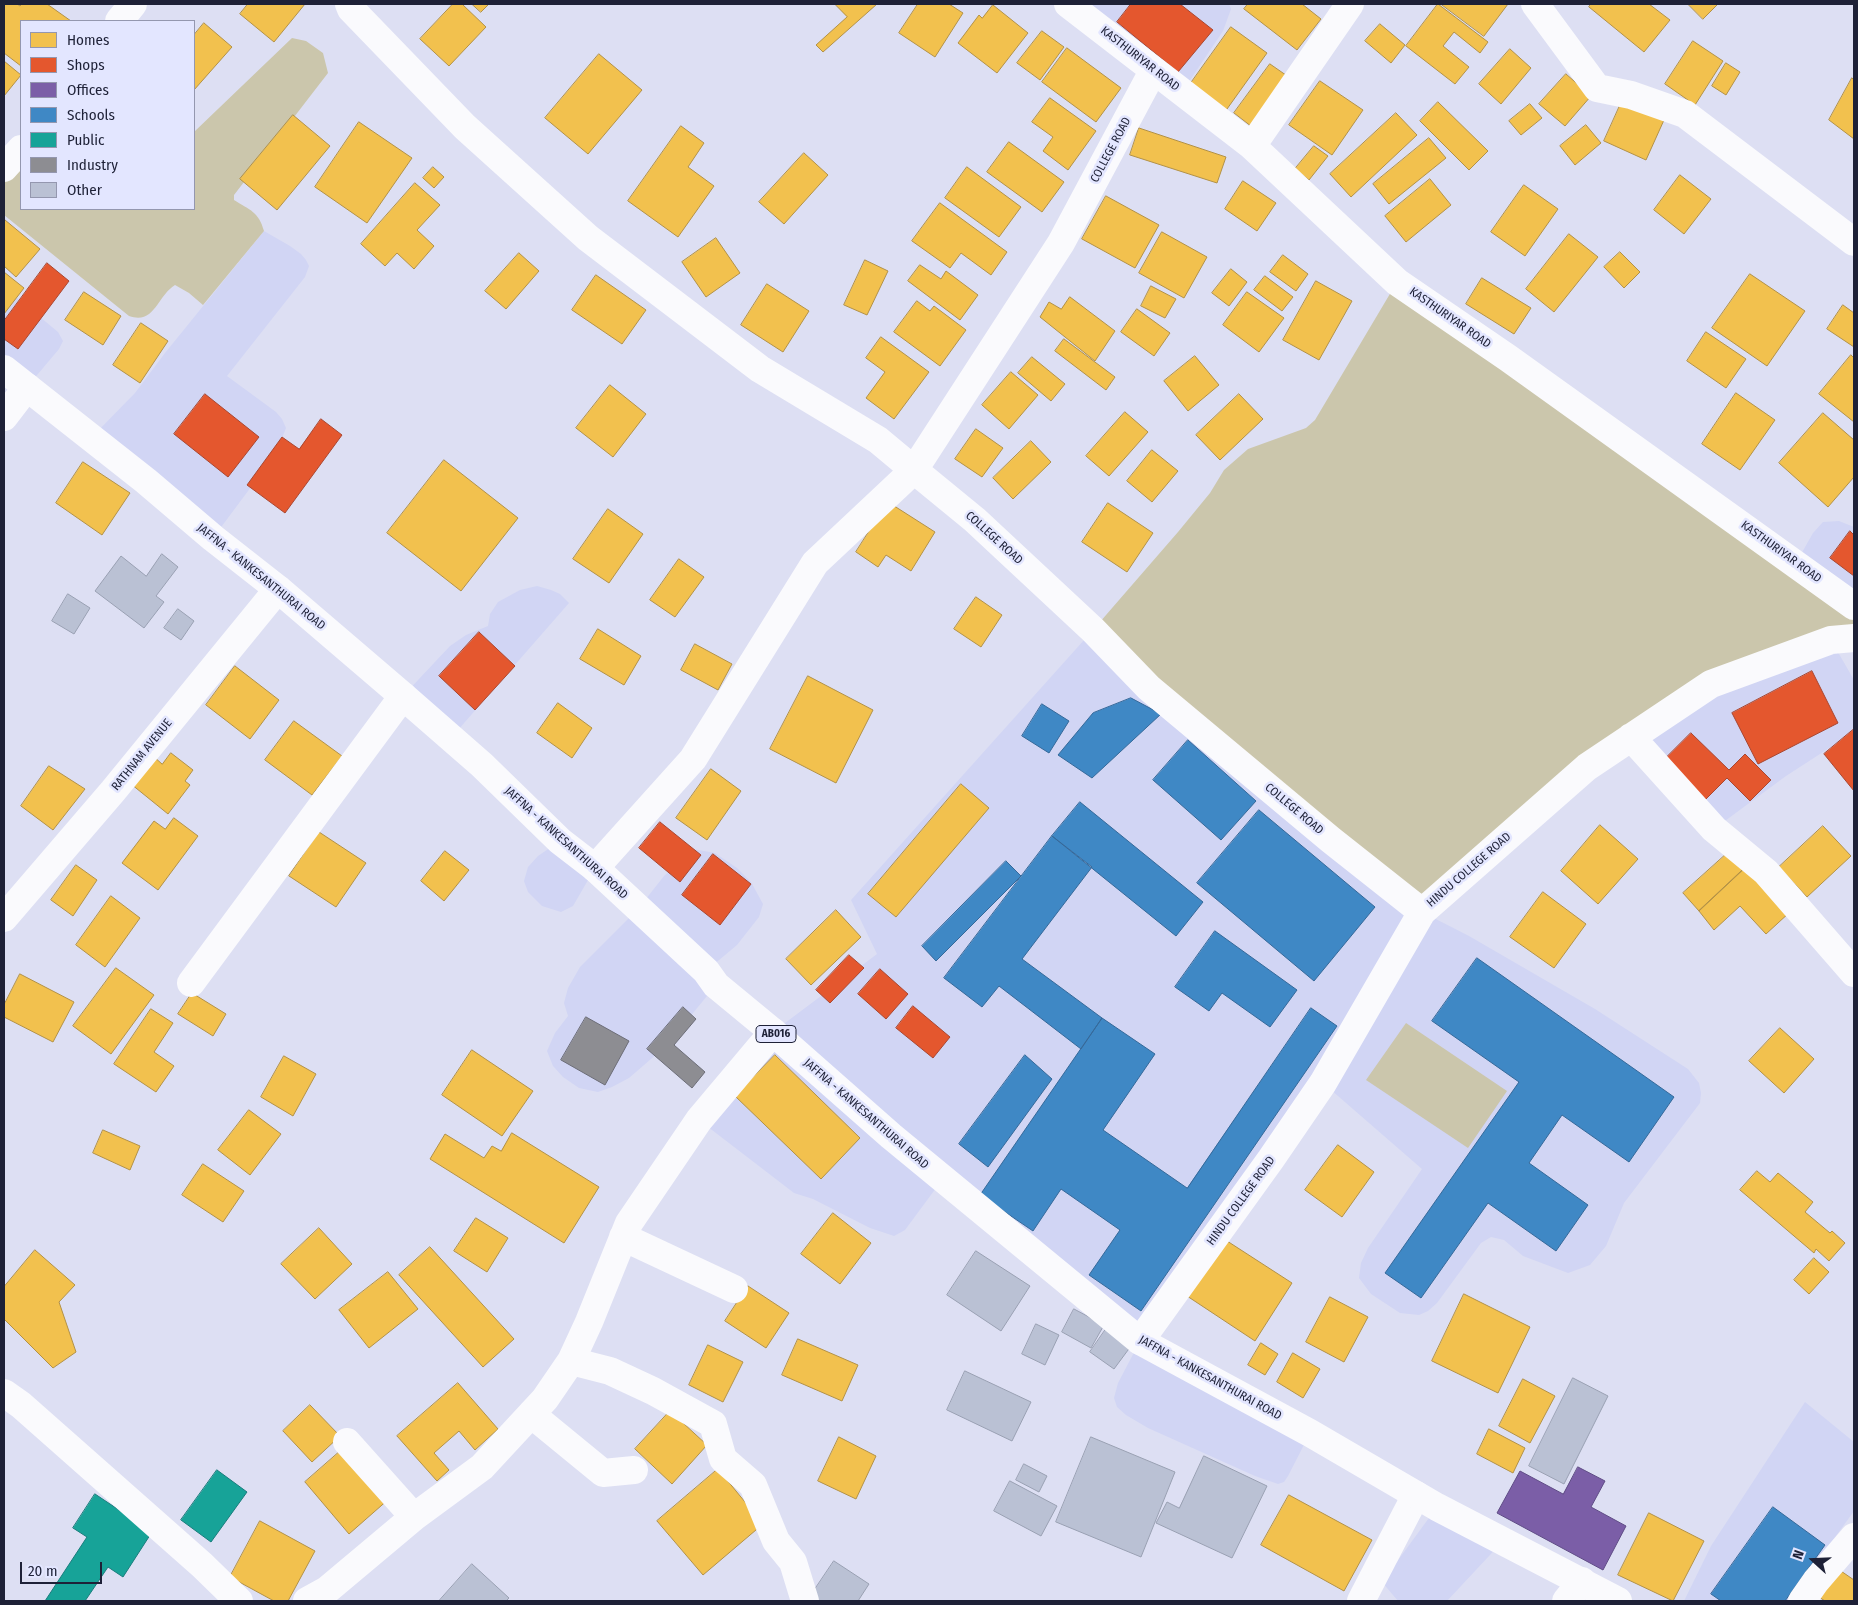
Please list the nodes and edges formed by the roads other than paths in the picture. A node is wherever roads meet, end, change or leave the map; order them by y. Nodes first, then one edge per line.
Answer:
1 (132, 4) edge
2 (349, 4) edge
3 (1068, 4) edge
4 (1350, 4) edge
5 (1536, 4) edge
6 (120, 20) edge
7 (1153, 71) junction
8 (1252, 146) junction
9 (20, 150) edge
10 (4, 168) edge
11 (1854, 242) edge
12 (4, 370) edge
13 (27, 387) junction
14 (4, 417) edge
15 (914, 470) junction
16 (278, 589) junction
17 (1854, 606) edge
18 (1854, 638) edge
19 (403, 696) junction
20 (1632, 737) junction
21 (595, 868) junction
22 (1422, 912) junction
23 (4, 918) edge
24 (1854, 973) edge
25 (191, 983) dead end
26 (773, 1032) junction
27 (623, 1237) junction
28 (734, 1289) dead end
29 (1140, 1341) junction
30 (570, 1361) junction
31 (4, 1393) edge
32 (531, 1414) junction
33 (347, 1442) dead end
34 (634, 1470) dead end
35 (1416, 1495) junction
36 (414, 1517) junction
37 (1854, 1537) edge
38 (1574, 1591) edge
39 (325, 1597) edge
40 (239, 1601) edge
41 (805, 1601) edge
42 (1361, 1601) edge
43 (1618, 1601) edge
44 (1802, 1601) edge

1 - 6 street
2 - 15 street
3 - 7 street, KASTHURIYAR ROAD
4 - 8 street
5 - 11 street
7 - 8 street, KASTHURIYAR ROAD
7 - 15 street, COLLEGE ROAD
8 - 17 street, KASTHURIYAR ROAD
9 - 10 street
12 - 13 street, JAFFNA - KANKESANTHURAI ROAD / AB016
13 - 14 street
13 - 16 street, JAFFNA - KANKESANTHURAI ROAD / AB016
15 - 21 street
15 - 22 street, COLLEGE ROAD
16 - 19 street, JAFFNA - KANKESANTHURAI ROAD / AB016
16 - 23 street, RATHNAM AVENUE
18 - 20 street, HINDU COLLEGE ROAD
19 - 21 street, JAFFNA - KANKESANTHURAI ROAD / AB016
19 - 25 street
20 - 22 street, HINDU COLLEGE ROAD
20 - 24 street
21 - 26 street, JAFFNA - KANKESANTHURAI ROAD / AB016
22 - 29 street, HINDU COLLEGE ROAD
26 - 27 street
26 - 29 street, JAFFNA - KANKESANTHURAI ROAD / AB016
27 - 28 street
27 - 30 street
29 - 35 street, JAFFNA - KANKESANTHURAI ROAD / AB016
30 - 32 street
30 - 41 street
31 - 40 street
32 - 34 street
32 - 36 street
33 - 36 street
35 - 38 street, JAFFNA - KANKESANTHURAI ROAD / AB016
35 - 42 street
36 - 39 street
37 - 44 street
38 - 43 street, JAFFNA - KANKESANTHURAI ROAD / AB016

